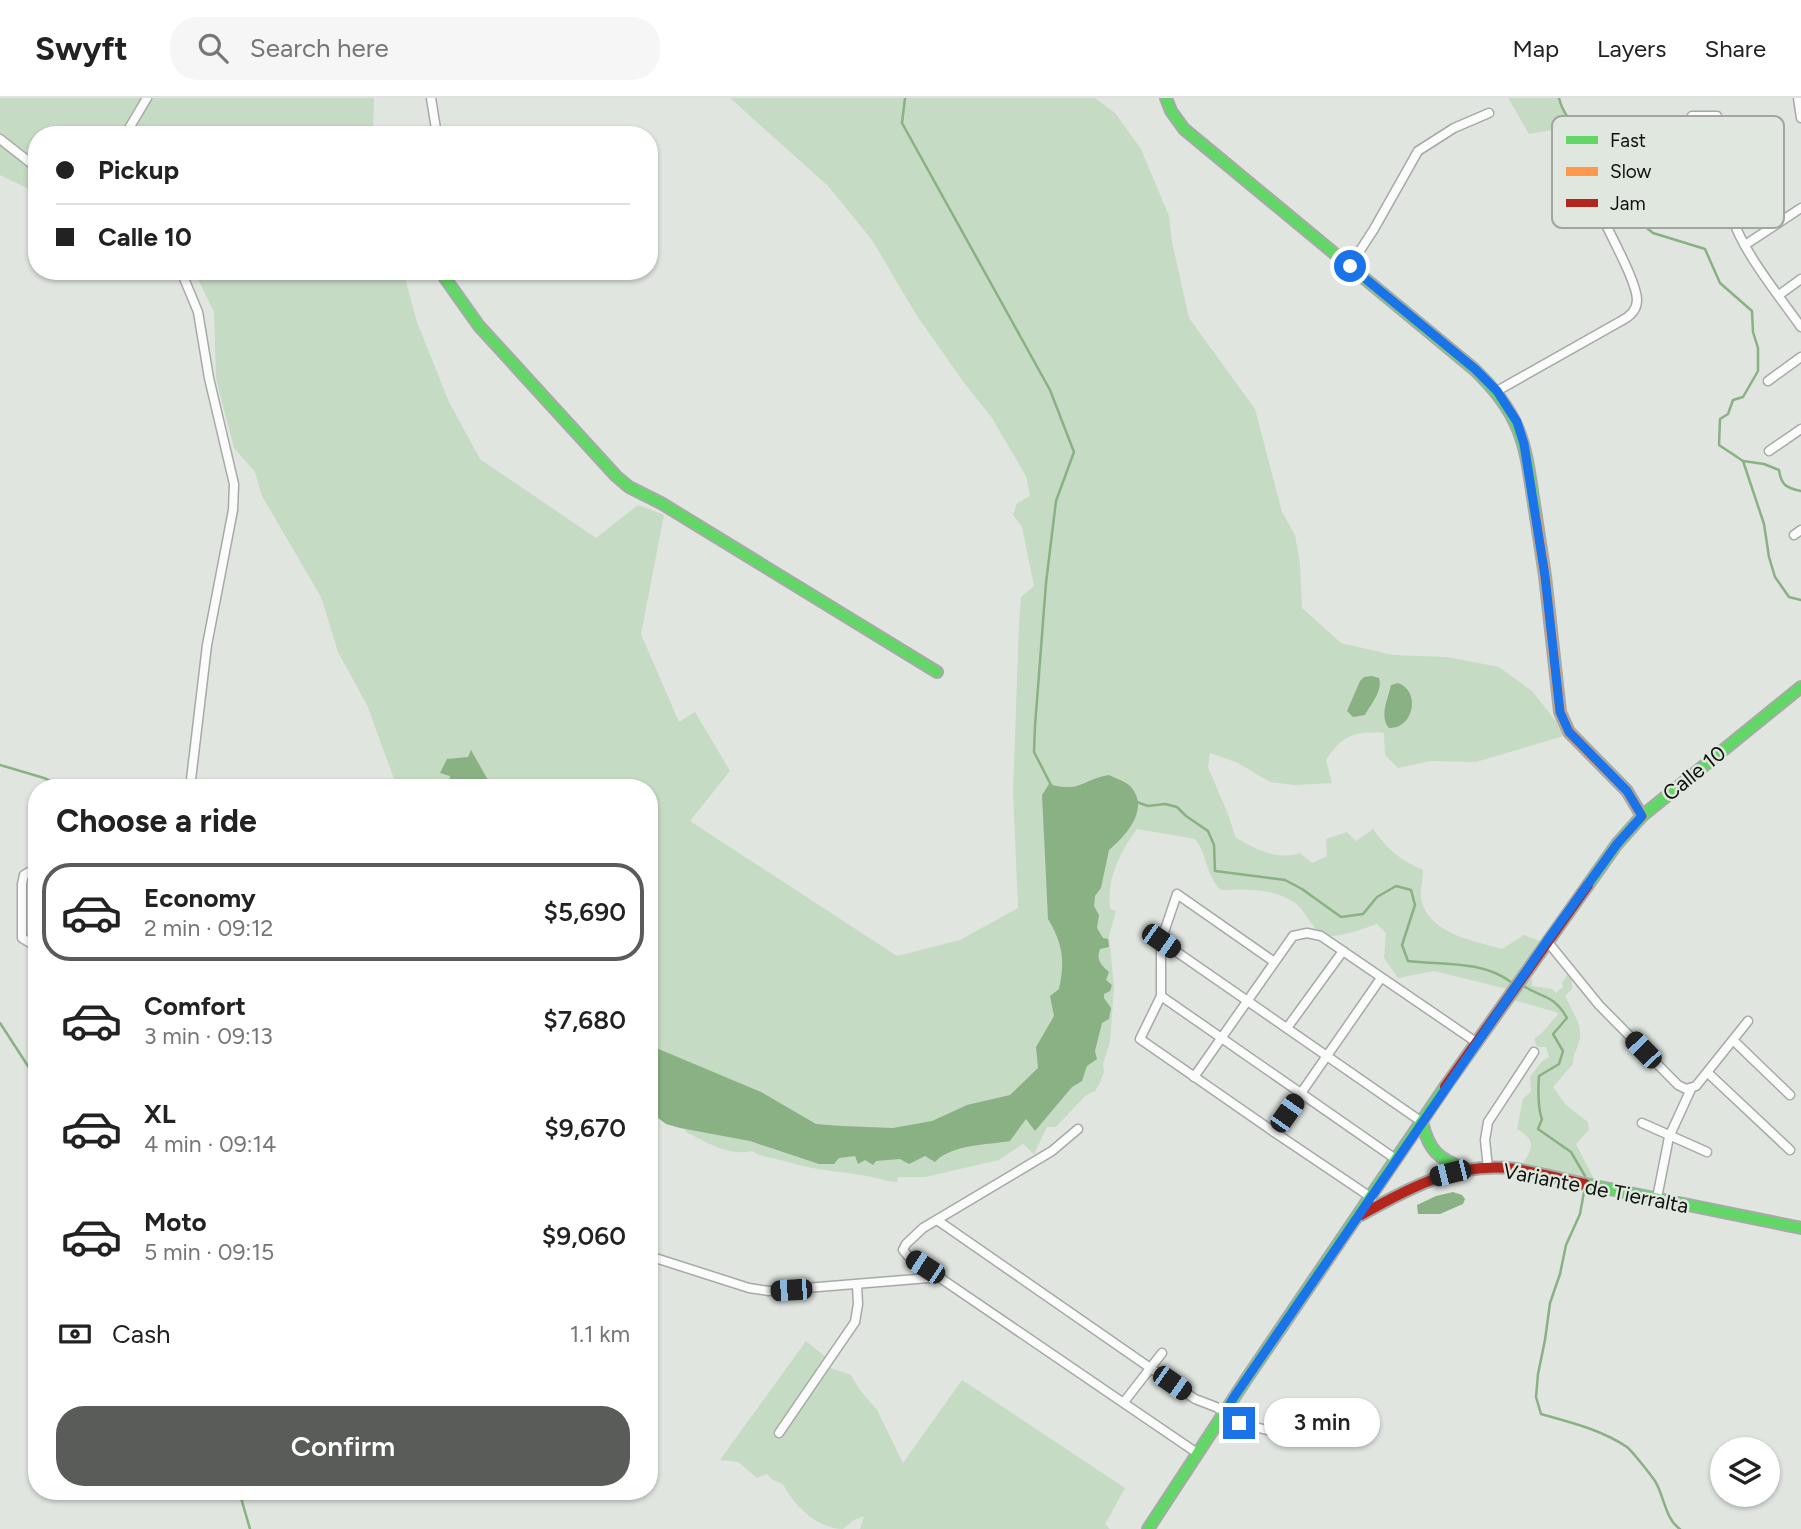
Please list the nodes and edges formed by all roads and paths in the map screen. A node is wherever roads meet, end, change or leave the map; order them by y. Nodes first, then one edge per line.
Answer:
1 (148, 98) edge
2 (431, 98) edge
3 (1166, 98) edge
4 (1798, 98) edge
5 (1489, 113) dead end
6 (1692, 116) dead end
7 (1716, 116) edge
8 (1801, 118) edge
9 (131, 126) edge
10 (436, 126) edge
11 (0, 139) edge
12 (28, 161) edge
13 (1801, 208) edge
14 (1784, 219) edge
15 (1608, 228) edge
16 (1738, 228) edge
17 (1771, 228) edge
18 (1745, 245) junction
19 (1350, 266) junction
20 (1801, 279) edge
21 (185, 280) edge
22 (446, 280) edge
23 (1779, 295) junction
24 (1801, 327) edge
25 (1801, 357) edge
26 (1768, 381) dead end
27 (1497, 391) junction
28 (1801, 429) edge
29 (1769, 452) dead end
30 (937, 673) dead end
31 (1801, 687) edge
32 (191, 779) edge
33 (1642, 816) junction
34 (28, 873) edge
35 (1161, 941) junction
36 (1547, 941) junction
37 (28, 942) edge
38 (1343, 951) junction
39 (1273, 961) junction
40 (1381, 978) junction
41 (1161, 996) junction
42 (1247, 1001) junction
43 (1748, 1021) dead end
44 (1287, 1028) junction
45 (1221, 1038) junction
46 (1733, 1041) junction
47 (1476, 1042) junction
48 (1534, 1052) dead end
49 (1327, 1056) junction
50 (1708, 1073) junction
51 (1194, 1077) junction
52 (1691, 1089) junction
53 (1301, 1093) junction
54 (1790, 1095) dead end
55 (1422, 1122) junction
56 (1642, 1123) dead end
57 (1078, 1129) dead end
58 (1274, 1132) junction
59 (1669, 1137) junction
60 (1790, 1150) dead end
61 (1707, 1152) dead end
62 (1397, 1160) junction
63 (1488, 1168) junction
64 (1466, 1169) junction
65 (1372, 1198) junction
66 (1657, 1198) junction
67 (1359, 1216) junction
68 (937, 1220) junction
69 (1801, 1228) edge
70 (658, 1259) edge
71 (941, 1277) junction
72 (857, 1285) junction
73 (1161, 1353) dead end
74 (1150, 1367) junction
75 (1124, 1402) junction
76 (1224, 1414) junction
77 (779, 1433) dead end
78 (1291, 1436) dead end
79 (1197, 1453) junction
80 (1148, 1529) edge

1 - 9 street
2 - 10 street
3 - 19 street
4 - 8 street
5 - 19 street
6 - 7 street
11 - 12 street
13 - 14 street
15 - 27 street
16 - 18 street
17 - 18 street
18 - 23 street
19 - 27 street
20 - 23 street
21 - 32 street
22 - 30 street
23 - 24 street
25 - 26 street
27 - 33 street
28 - 29 street
31 - 33 street, Calle 10
33 - 36 street, Calle 10
34 - 37 street
35 - 39 street
35 - 41 street
35 - 42 street
36 - 47 street, Calle 10
36 - 52 street
38 - 39 street
38 - 40 street
38 - 44 street
39 - 42 street
40 - 47 street
40 - 49 street
41 - 45 street
41 - 51 street
42 - 44 street
42 - 45 street
43 - 46 street
44 - 49 street
45 - 51 street
45 - 53 street
46 - 50 street
46 - 54 street
47 - 55 street, Calle 10
48 - 63 street
49 - 53 street
49 - 55 street
50 - 52 street
50 - 60 street
51 - 58 street
52 - 59 street
53 - 58 street
53 - 62 street
55 - 62 street, Calle 10
55 - 64 street
56 - 59 street
57 - 68 street
58 - 65 street
59 - 61 street
59 - 66 street
62 - 65 street, Calle 10
63 - 64 street, Variante de Tierralta
63 - 66 street, Variante de Tierralta
64 - 67 street, Variante de Tierralta
65 - 67 street, Calle 10
66 - 69 street, Variante de Tierralta
67 - 76 street, Calle 10
68 - 71 street
68 - 74 street
70 - 72 street
71 - 72 street
71 - 75 street
72 - 77 street
73 - 74 street
74 - 75 street
74 - 76 street
75 - 79 street
76 - 78 street
76 - 79 street, Calle 10
79 - 80 street, Calle 10

